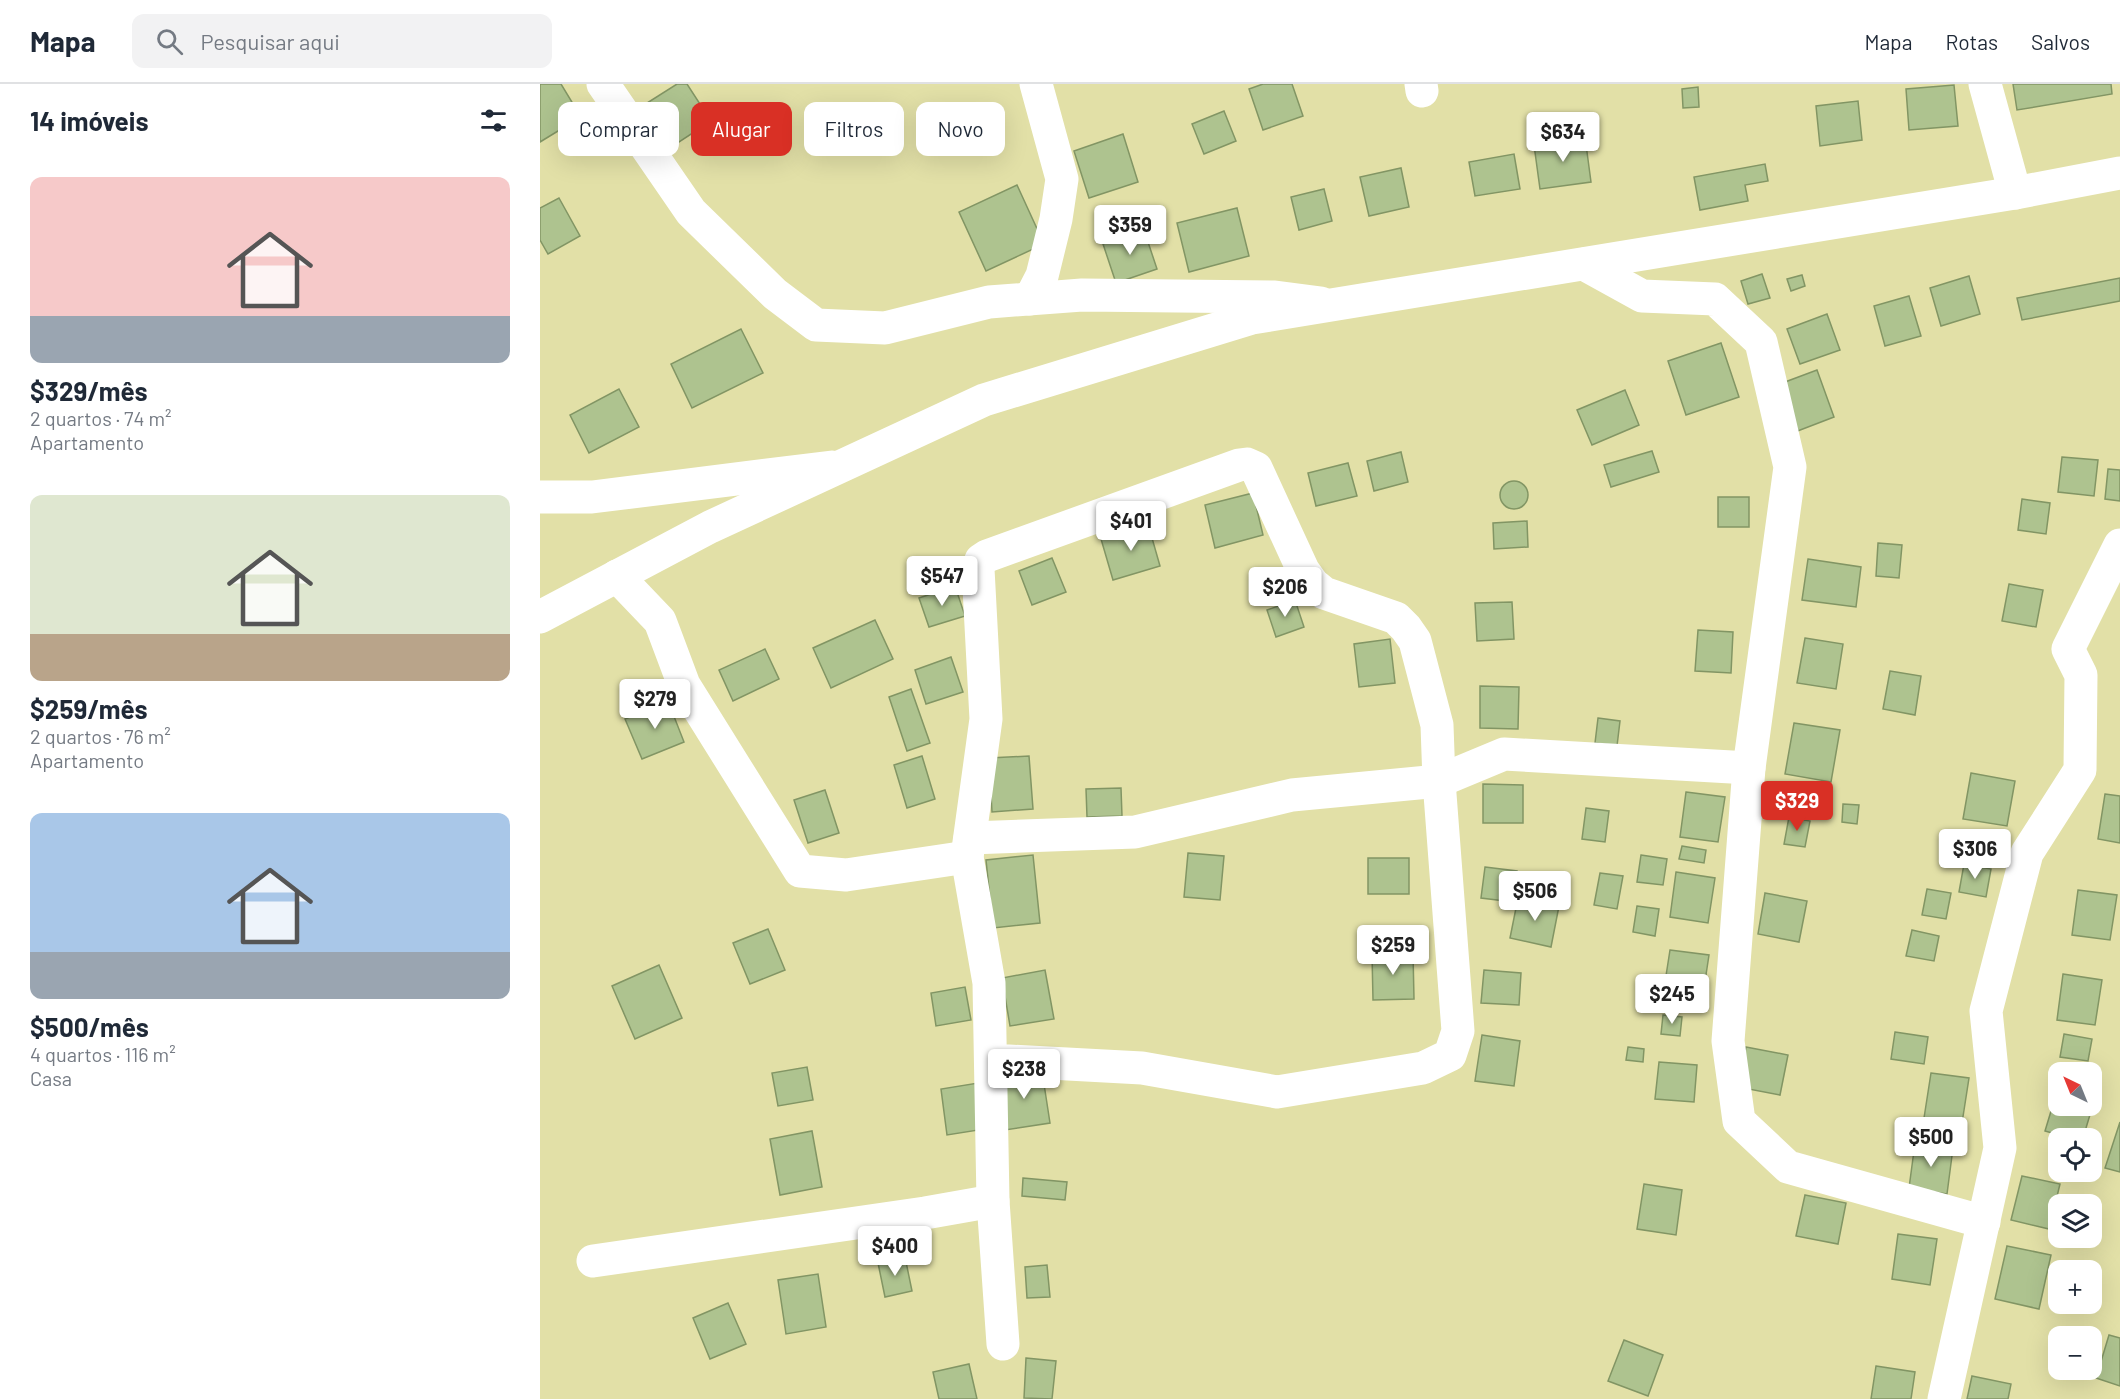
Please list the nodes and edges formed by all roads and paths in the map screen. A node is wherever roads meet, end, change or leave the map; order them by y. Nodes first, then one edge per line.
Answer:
1 (603, 84) edge
2 (1036, 84) edge
3 (1985, 84) edge
4 (2120, 173) edge
5 (2014, 193) junction
6 (1584, 264) junction
7 (1030, 299) junction
8 (1334, 305) junction
9 (837, 467) junction
10 (540, 497) edge
11 (2120, 545) edge
12 (617, 576) junction
13 (540, 617) edge
14 (1749, 768) junction
15 (1439, 781) junction
16 (969, 847) junction
17 (991, 1060) junction
18 (993, 1201) junction
19 (1984, 1221) junction
20 (593, 1261) dead end
21 (1002, 1344) dead end
22 (1944, 1399) edge

1 - 7 street
2 - 7 street
3 - 5 street
4 - 5 street
5 - 6 street
6 - 8 street
6 - 14 street
7 - 8 street
8 - 9 street
9 - 10 street
9 - 12 street
11 - 19 street
12 - 13 street
12 - 16 street
14 - 15 street
14 - 19 street
15 - 16 street
15 - 16 street
15 - 17 street
16 - 17 street
17 - 18 street
18 - 20 street
18 - 21 street
19 - 22 street

